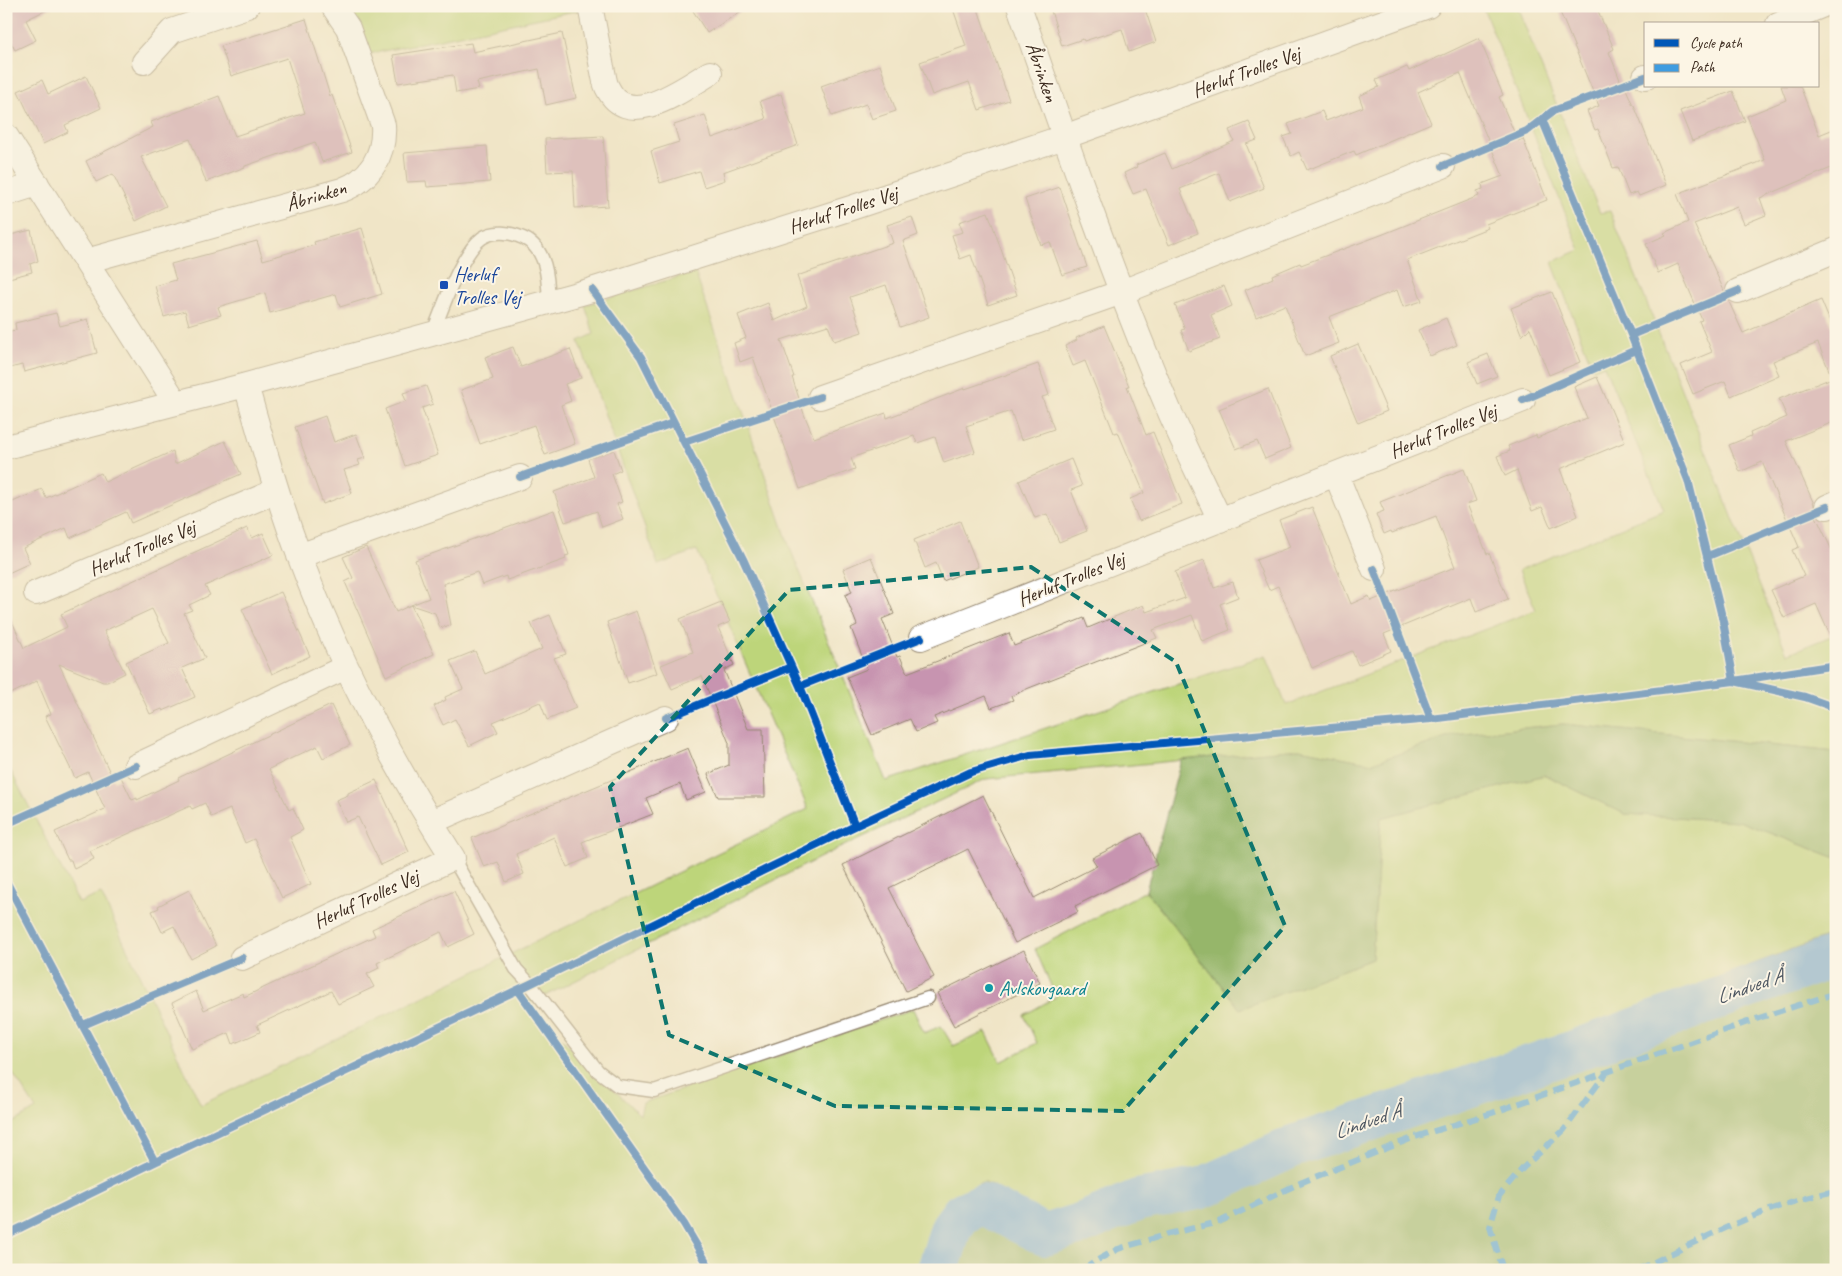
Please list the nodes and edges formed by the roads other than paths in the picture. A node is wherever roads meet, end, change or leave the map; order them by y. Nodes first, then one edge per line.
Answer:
1 (247, 6) edge
2 (333, 6) edge
3 (591, 6) edge
4 (1019, 6) edge
5 (1428, 6) edge
6 (1821, 6) edge
7 (1783, 22) edge
8 (144, 62) dead end
9 (710, 73) dead end
10 (6, 136) edge
11 (1064, 137) junction
12 (1443, 166) dead end
13 (37, 184) junction
14 (6, 194) edge
15 (1836, 250) edge
16 (86, 261) junction
17 (1738, 291) dead end
18 (1122, 292) junction
19 (549, 302) junction
20 (432, 334) junction
21 (246, 385) junction
22 (820, 397) dead end
23 (1523, 400) dead end
24 (176, 403) junction
25 (6, 447) edge
26 (1336, 474) junction
27 (520, 478) dead end
28 (276, 491) junction
29 (1220, 520) junction
30 (299, 556) junction
31 (1374, 569) dead end
32 (36, 593) dead end
33 (921, 638) dead end
34 (346, 667) junction
35 (666, 718) dead end
36 (136, 766) dead end
37 (431, 822) junction
38 (454, 858) junction
39 (242, 958) dead end
40 (928, 998) dead end

1 - 8 street
2 - 16 street, Åbrinken
3 - 9 street
4 - 11 street, Åbrinken
5 - 11 street, Herluf Trolles Vej
6 - 7 street
10 - 13 street
11 - 18 street
11 - 19 street, Herluf Trolles Vej
12 - 18 street
13 - 14 street
13 - 16 street
15 - 17 street
16 - 24 street
18 - 22 street
18 - 29 street
19 - 20 street, Herluf Trolles Vej
19 - 20 lane
20 - 21 street, Herluf Trolles Vej
21 - 24 street, Herluf Trolles Vej
21 - 28 street
23 - 26 street, Herluf Trolles Vej
24 - 25 street, Herluf Trolles Vej
26 - 29 street, Herluf Trolles Vej
26 - 31 street
27 - 30 street
28 - 30 street
28 - 32 street, Herluf Trolles Vej
29 - 33 street, Herluf Trolles Vej
30 - 34 street
34 - 36 street
34 - 37 street
35 - 37 street
37 - 38 street
38 - 39 street, Herluf Trolles Vej
38 - 40 lane

